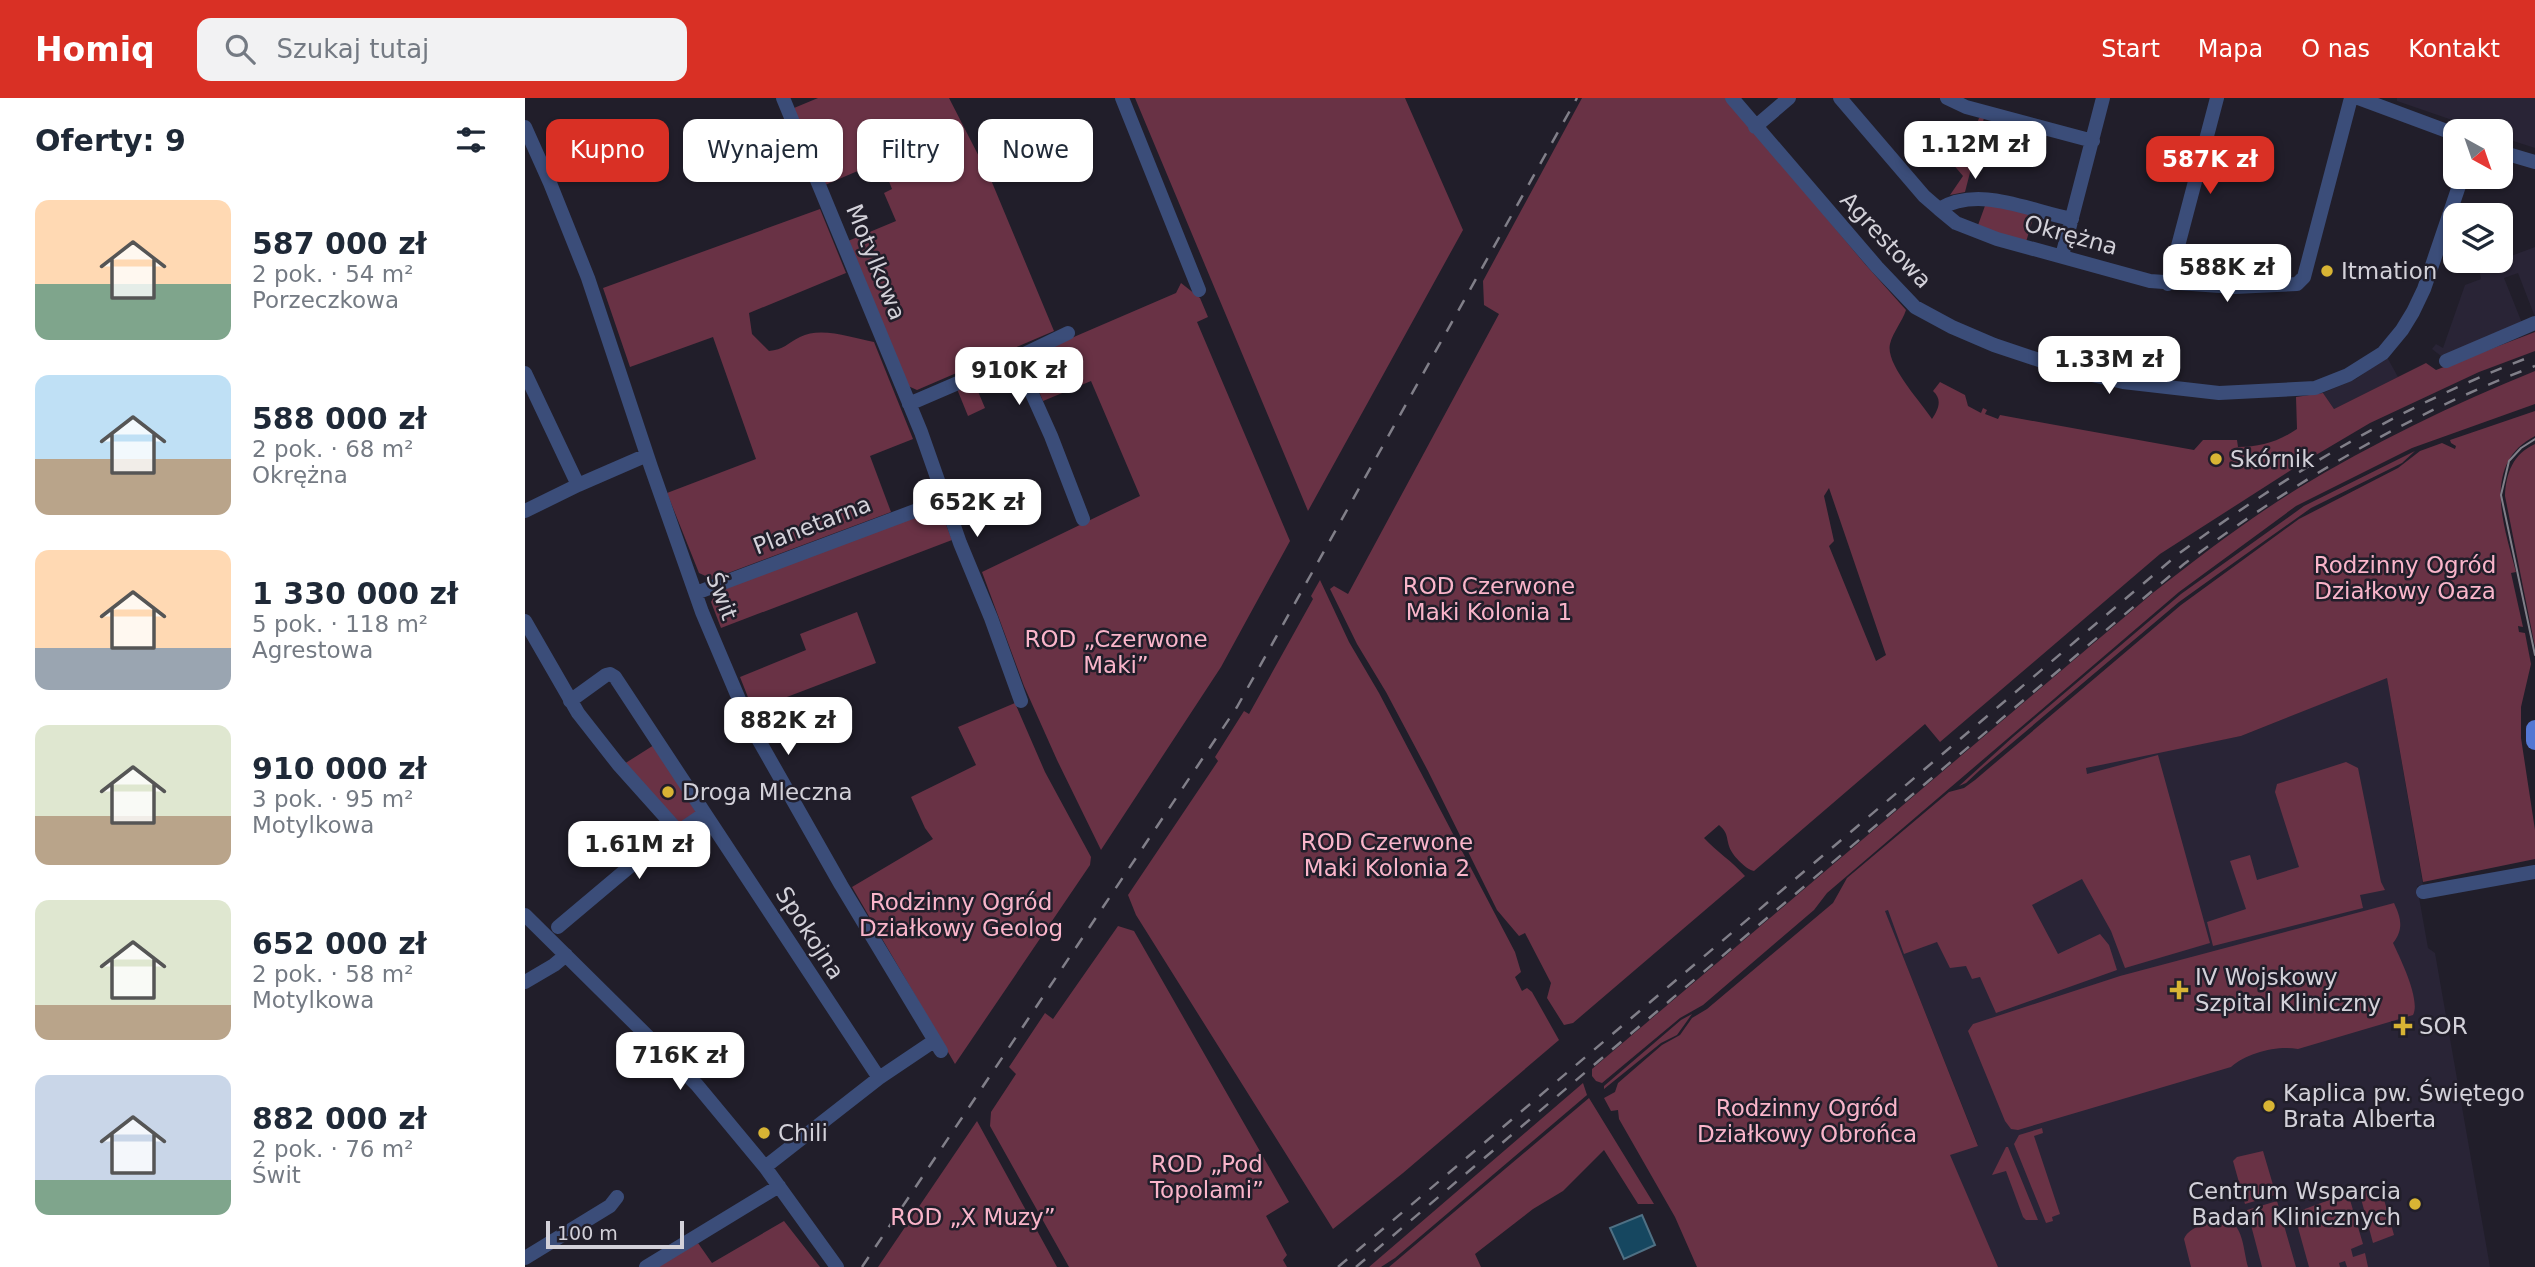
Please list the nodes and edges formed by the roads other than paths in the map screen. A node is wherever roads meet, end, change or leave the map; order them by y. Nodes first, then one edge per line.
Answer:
1 (783, 98) edge
2 (1122, 98) edge
3 (1732, 98) edge
4 (1789, 98) edge
5 (1840, 98) edge
6 (1947, 98) edge
7 (2103, 98) edge
8 (2217, 98) edge
9 (2351, 98) edge
10 (2358, 98) edge
11 (525, 127) edge
12 (1755, 127) junction
13 (2443, 130) edge
14 (2093, 141) junction
15 (2513, 156) edge
16 (2535, 162) edge
17 (2458, 189) edge
18 (1939, 209) junction
19 (2072, 219) junction
20 (2062, 256) junction
21 (2168, 284) junction
22 (1199, 290) dead end
23 (2535, 323) edge
24 (1068, 333) dead end
25 (1017, 358) junction
26 (2446, 361) dead end
27 (525, 373) edge
28 (909, 404) junction
29 (647, 455) junction
30 (578, 485) junction
31 (944, 500) junction
32 (525, 511) edge
33 (1083, 519) dead end
34 (696, 593) junction
35 (525, 621) edge
36 (570, 701) junction
37 (1021, 701) dead end
38 (2535, 729) edge
39 (2535, 741) edge
40 (704, 814) junction
41 (678, 831) junction
42 (2535, 872) edge
43 (2423, 892) dead end
44 (525, 915) edge
45 (558, 927) dead end
46 (566, 955) junction
47 (525, 982) edge
48 (879, 1079) junction
49 (765, 1167) junction
50 (779, 1186) junction
51 (617, 1197) dead end
52 (525, 1258) edge
53 (531, 1267) edge
54 (646, 1267) edge
55 (837, 1267) edge

1 - 28 street, Motylkowa
2 - 22 street
3 - 12 street, Agrestowa
4 - 12 street
5 - 18 street, Okrężna
6 - 14 street
7 - 14 street
8 - 21 street
9 - 21 street, Okrężna
10 - 13 street
11 - 29 street, Świt
12 - 17 street, Agrestowa
14 - 19 street
15 - 16 street
18 - 19 street, Okrężna
18 - 20 street, Okrężna
19 - 20 street
20 - 21 street, Okrężna
23 - 26 street
24 - 25 street
25 - 28 street
25 - 33 street
27 - 30 street
28 - 31 street, Motylkowa
29 - 30 street
29 - 34 street, Świt
30 - 32 street
31 - 34 street, Planetarna
31 - 37 street, Motylkowa
34 - 48 street, Świt
35 - 36 street
36 - 40 street, Spokojna
36 - 41 street
38 - 39 main road
40 - 41 street
40 - 48 street, Spokojna
41 - 45 street
42 - 43 street
44 - 46 street
46 - 47 street
46 - 49 street
48 - 49 street
49 - 50 street
50 - 54 street
50 - 55 street
51 - 52 street
52 - 53 street

